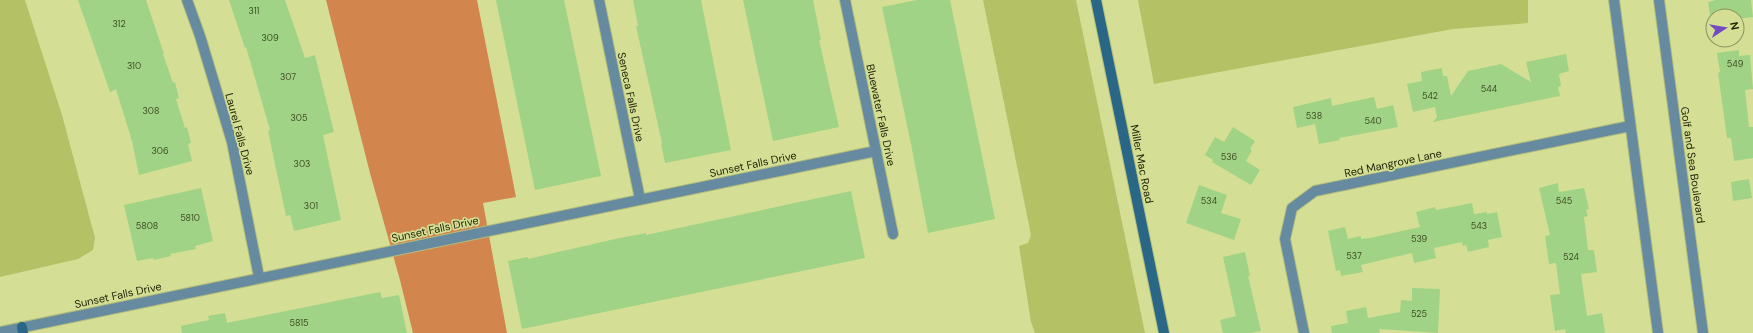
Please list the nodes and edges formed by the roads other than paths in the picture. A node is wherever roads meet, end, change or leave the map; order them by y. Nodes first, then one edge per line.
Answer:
1 (186, 0) edge
2 (599, 0) edge
3 (845, 0) edge
4 (1096, 0) edge
5 (1614, 0) edge
6 (1659, 0) edge
7 (1630, 126) junction
8 (876, 151) junction
9 (640, 199) junction
10 (893, 234) dead end
11 (259, 277) junction
12 (22, 330) edge
13 (0, 332) edge
14 (1164, 333) edge
15 (1304, 333) edge
16 (1658, 333) edge
17 (1703, 333) edge

1 - 11 street, Laurel Falls Drive
2 - 9 street, Seneca Falls Drive
3 - 8 street, Bluewater Falls Drive
4 - 14 street, Miller Mac Road
5 - 7 street
6 - 17 street, Golf and Sea Boulevard
7 - 15 street, Red Mangrove Lane
7 - 16 street
8 - 9 street, Sunset Falls Drive
8 - 10 street, Bluewater Falls Drive
9 - 11 street, Sunset Falls Drive
11 - 12 street, Sunset Falls Drive
12 - 13 street, Sunset Falls Drive

